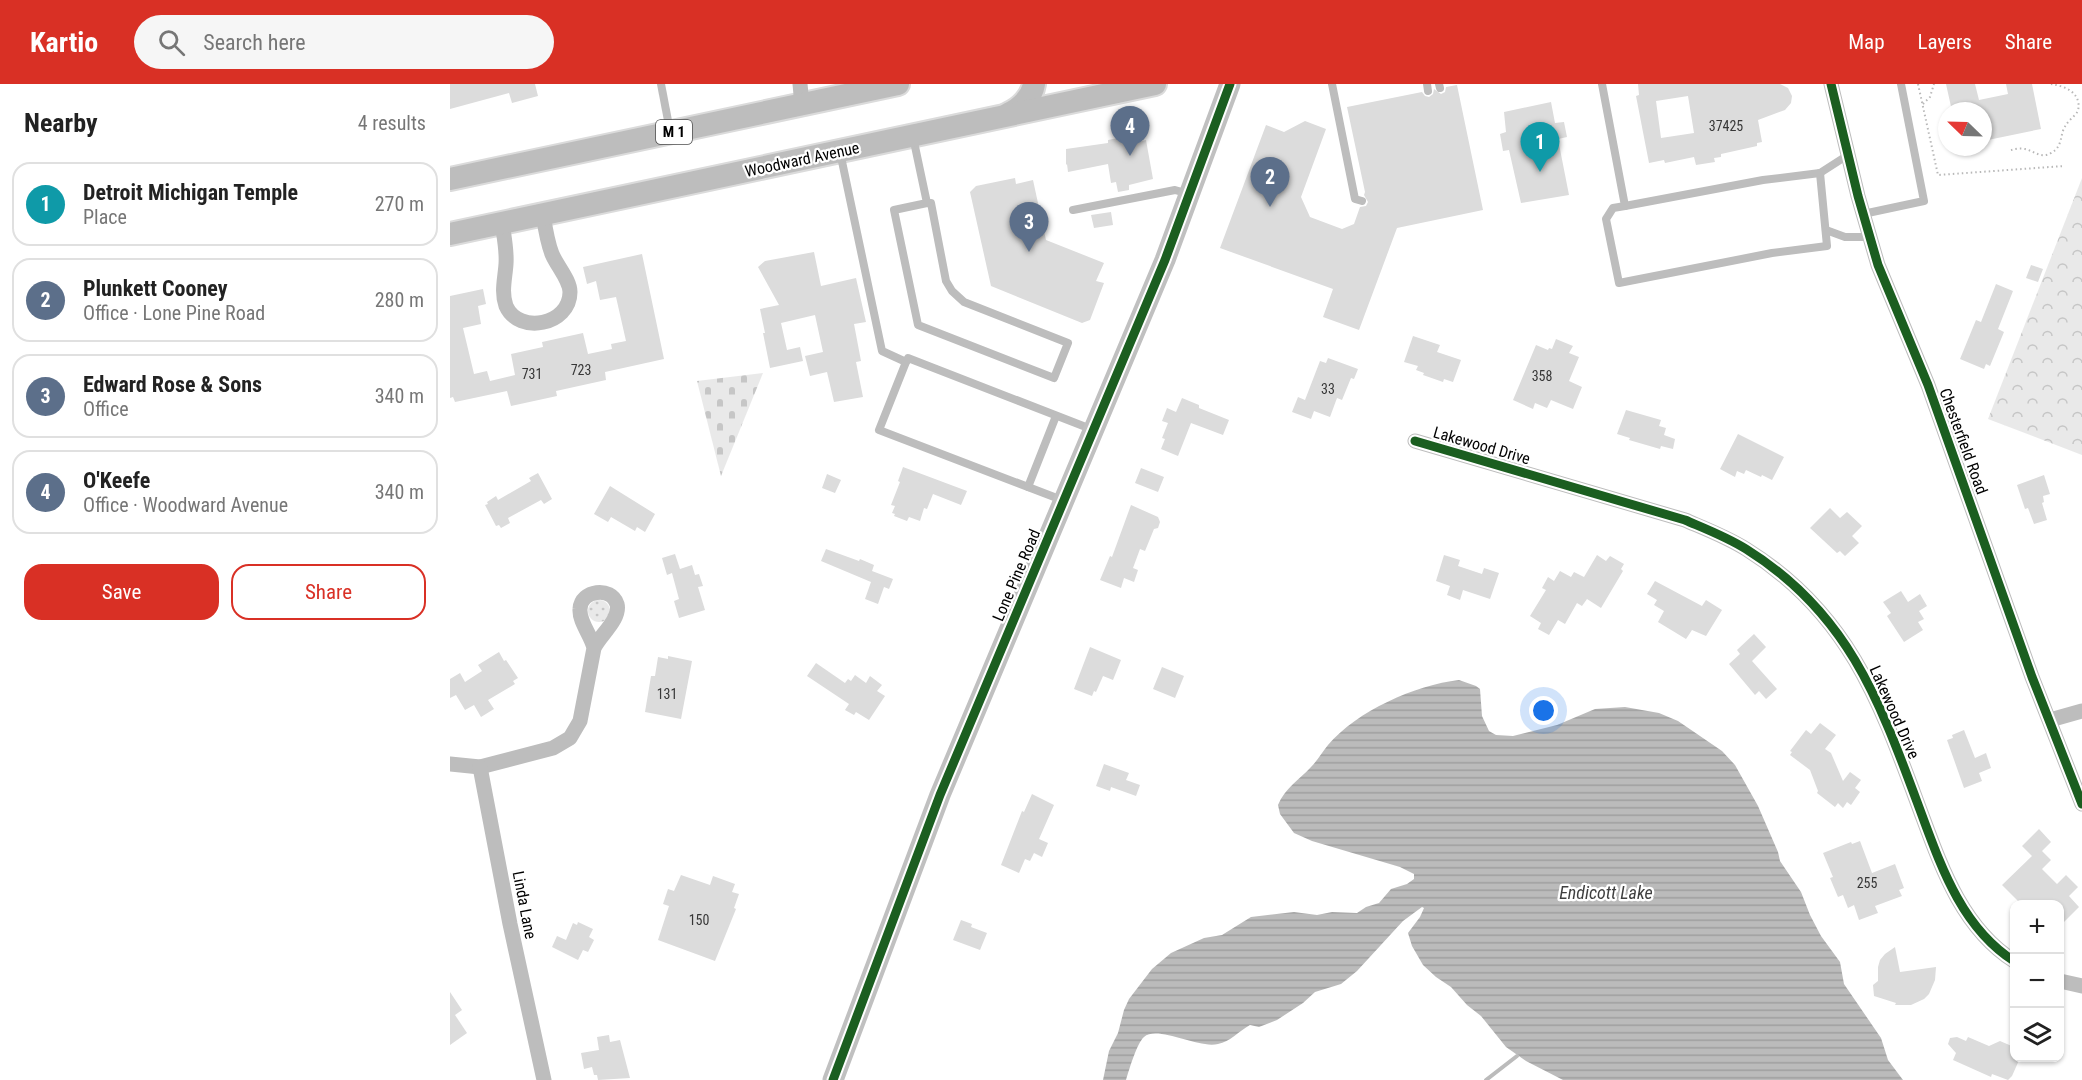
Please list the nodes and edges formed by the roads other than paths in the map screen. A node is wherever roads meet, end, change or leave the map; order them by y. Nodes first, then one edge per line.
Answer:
1 (661, 84) edge
2 (898, 84) edge
3 (1034, 84) edge
4 (1155, 84) edge
5 (1230, 84) edge
6 (1332, 84) edge
7 (1602, 84) edge
8 (1831, 84) edge
9 (1901, 84) edge
10 (801, 94) edge
11 (1004, 116) junction
12 (670, 133) junction
13 (913, 135) junction
14 (840, 150) junction
15 (1848, 155) junction
16 (1820, 173) junction
17 (450, 179) edge
18 (1190, 195) junction
19 (1362, 201) dead end
20 (927, 204) junction
21 (1625, 206) junction
22 (1073, 210) dead end
23 (543, 214) junction
24 (1863, 214) junction
25 (502, 223) junction
26 (1826, 230) junction
27 (450, 234) edge
28 (1869, 237) junction
29 (906, 362) junction
30 (1056, 416) junction
31 (1092, 430) junction
32 (1414, 441) dead end
33 (1028, 487) junction
34 (1063, 500) junction
35 (594, 648) dead end
36 (2082, 711) edge
37 (2050, 720) junction
38 (450, 764) edge
39 (480, 767) junction
40 (2082, 804) edge
41 (2010, 958) edge
42 (2064, 982) edge
43 (2082, 986) edge
44 (839, 1078) edge
45 (544, 1080) edge

1 - 12 lane
2 - 10 main road, M 1
3 - 11 main road
4 - 11 main road, Woodward Avenue
5 - 18 street, Lone Pine Road
6 - 19 lane
7 - 21 lane
8 - 15 street, Chesterfield Road
9 - 24 lane
10 - 12 main road, M 1
11 - 13 main road, Woodward Avenue
12 - 17 main road, M 1
13 - 14 main road, Woodward Avenue
13 - 20 lane
14 - 23 main road, Woodward Avenue
14 - 29 lane
15 - 16 lane
15 - 24 street, Chesterfield Road
16 - 21 lane
16 - 26 lane
18 - 22 lane
18 - 31 street, Lone Pine Road
20 - 20 lane
21 - 26 lane
23 - 25 main road, Woodward Avenue
23 - 25 street
24 - 28 street, Chesterfield Road
25 - 27 main road, Woodward Avenue
26 - 28 lane
28 - 37 street, Chesterfield Road
29 - 30 lane
29 - 33 lane
30 - 31 lane
30 - 33 lane
31 - 34 street, Lone Pine Road
32 - 41 street, Lakewood Drive
33 - 34 lane
34 - 44 street, Lone Pine Road
35 - 39 street
36 - 37 street
37 - 40 street, Chesterfield Road
38 - 39 street
39 - 45 street, Linda Lane
42 - 43 street

